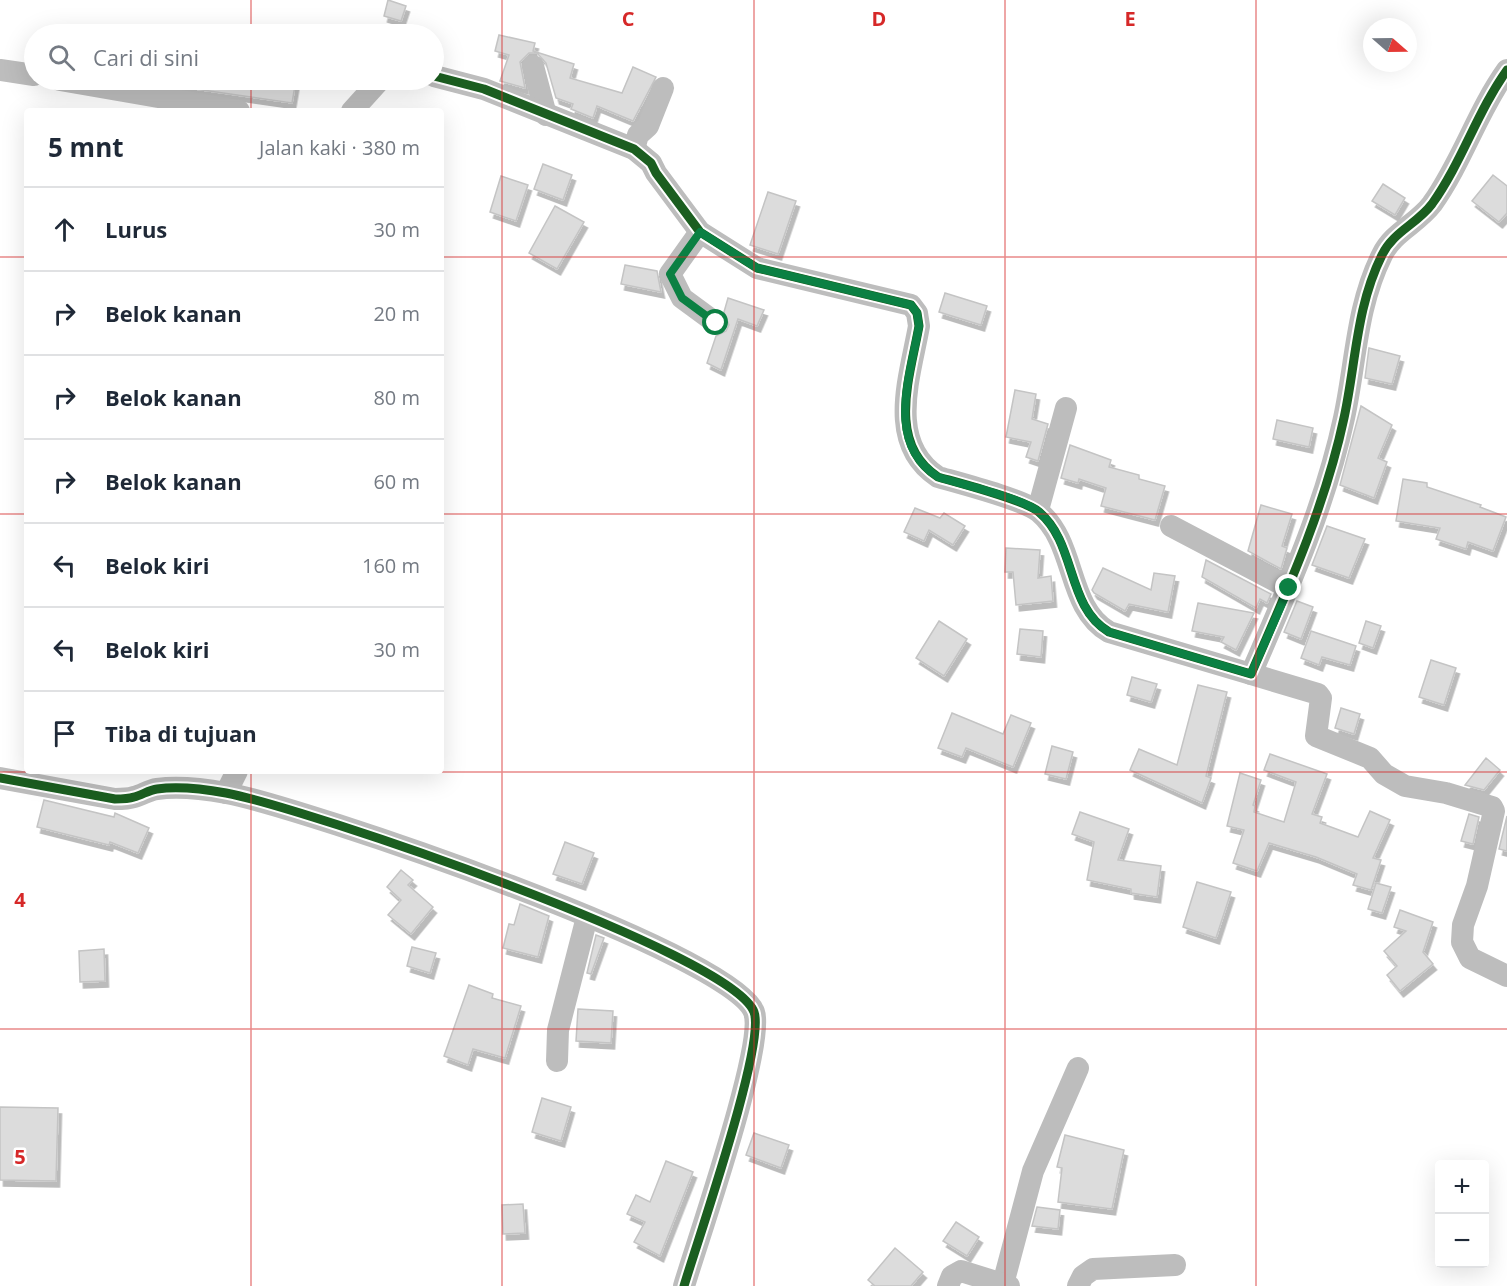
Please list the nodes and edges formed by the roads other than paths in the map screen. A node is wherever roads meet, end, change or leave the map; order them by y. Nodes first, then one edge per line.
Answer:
1 (533, 66) dead end
2 (0, 70) edge
3 (1507, 70) edge
4 (24, 74) edge
5 (444, 79) edge
6 (663, 88) dead end
7 (118, 90) edge
8 (371, 90) edge
9 (222, 108) edge
10 (355, 108) edge
11 (546, 115) junction
12 (634, 149) junction
13 (700, 232) junction
14 (716, 323) dead end
15 (1066, 408) dead end
16 (1038, 510) junction
17 (1171, 526) dead end
18 (1289, 588) junction
19 (1251, 674) junction
20 (236, 774) edge
21 (0, 778) edge
22 (226, 793) junction
23 (587, 917) junction
24 (1507, 976) edge
25 (557, 1061) dead end
26 (1078, 1068) dead end
27 (1175, 1265) dead end
28 (1006, 1285) edge
29 (684, 1286) edge
30 (948, 1286) edge
31 (1078, 1286) edge

1 - 11 street
2 - 4 street
3 - 18 street
5 - 11 street
6 - 12 street
7 - 9 street
8 - 10 street
11 - 12 street
12 - 13 street
13 - 14 street
13 - 16 street
15 - 16 street
16 - 19 street
17 - 18 street
18 - 19 street
19 - 24 street
20 - 22 street
21 - 22 street
22 - 23 street
23 - 25 street
23 - 29 street
26 - 28 street
27 - 31 street
28 - 30 street

